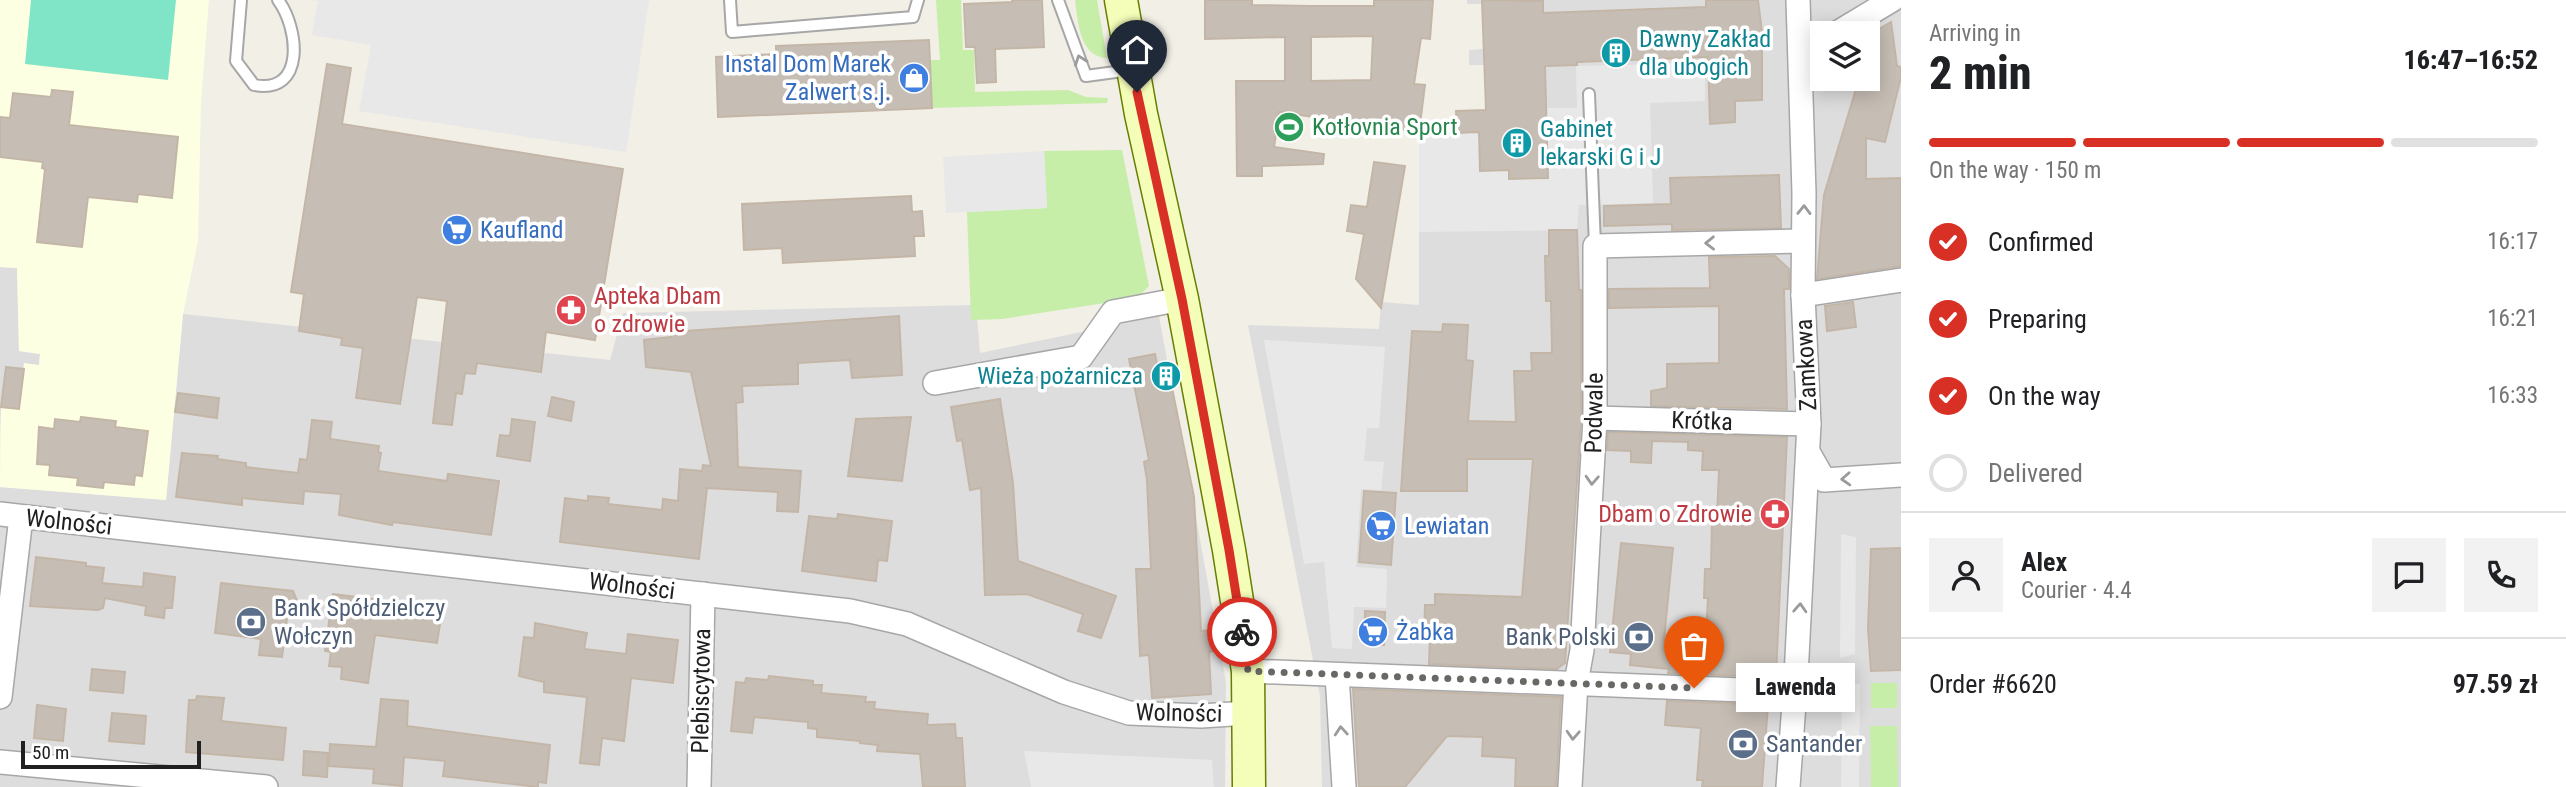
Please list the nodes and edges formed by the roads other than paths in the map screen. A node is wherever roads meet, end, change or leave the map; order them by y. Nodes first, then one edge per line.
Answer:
1 (241, 0) edge
2 (278, 0) edge
3 (730, 0) edge
4 (918, 0) edge
5 (1058, 0) edge
6 (1121, 0) edge
7 (1798, 0) edge
8 (1892, 0) edge
9 (1857, 21) edge
10 (1810, 49) edge
11 (1801, 54) junction
12 (1132, 69) junction
13 (1589, 94) dead end
14 (1803, 241) junction
15 (1595, 246) junction
16 (1901, 280) edge
17 (1803, 295) junction
18 (1182, 299) junction
19 (935, 383) dead end
20 (1595, 418) junction
21 (1809, 424) junction
22 (1808, 451) junction
23 (1901, 475) edge
24 (10, 515) edge
25 (703, 594) junction
26 (1248, 671) junction
27 (1337, 675) junction
28 (1576, 683) junction
29 (1795, 684) junction
30 (0, 697) edge
31 (1248, 713) junction
32 (0, 762) edge
33 (266, 787) edge
34 (699, 787) edge
35 (1248, 787) edge
36 (1344, 787) edge
37 (1570, 787) edge
38 (1788, 787) edge

1 - 2 lane
3 - 4 lane
12 -> 5 lane
6 - 12 street
7 - 11 street, Zamkowa
8 - 9 street
10 - 11 street
14 -> 11 street, Zamkowa
12 - 18 street
13 - 15 lane
14 -> 15 street
14 - 17 street, Zamkowa
15 - 20 street, Podwale
16 - 17 street
17 - 21 street, Zamkowa
18 - 19 street
18 - 26 street
20 - 21 street, Krótka
20 -> 28 street, Podwale
21 - 22 street, Zamkowa
23 -> 22 street
29 -> 22 street, Zamkowa
24 - 25 street, Wolności
24 - 30 street
25 - 31 street, Wolności
25 - 34 street, Plebiscytowa
26 - 27 street
26 - 31 street
27 - 28 street
36 -> 27 street
28 - 29 street
28 -> 37 street, Podwale
29 - 38 street, Zamkowa
31 - 35 street
32 - 33 street

